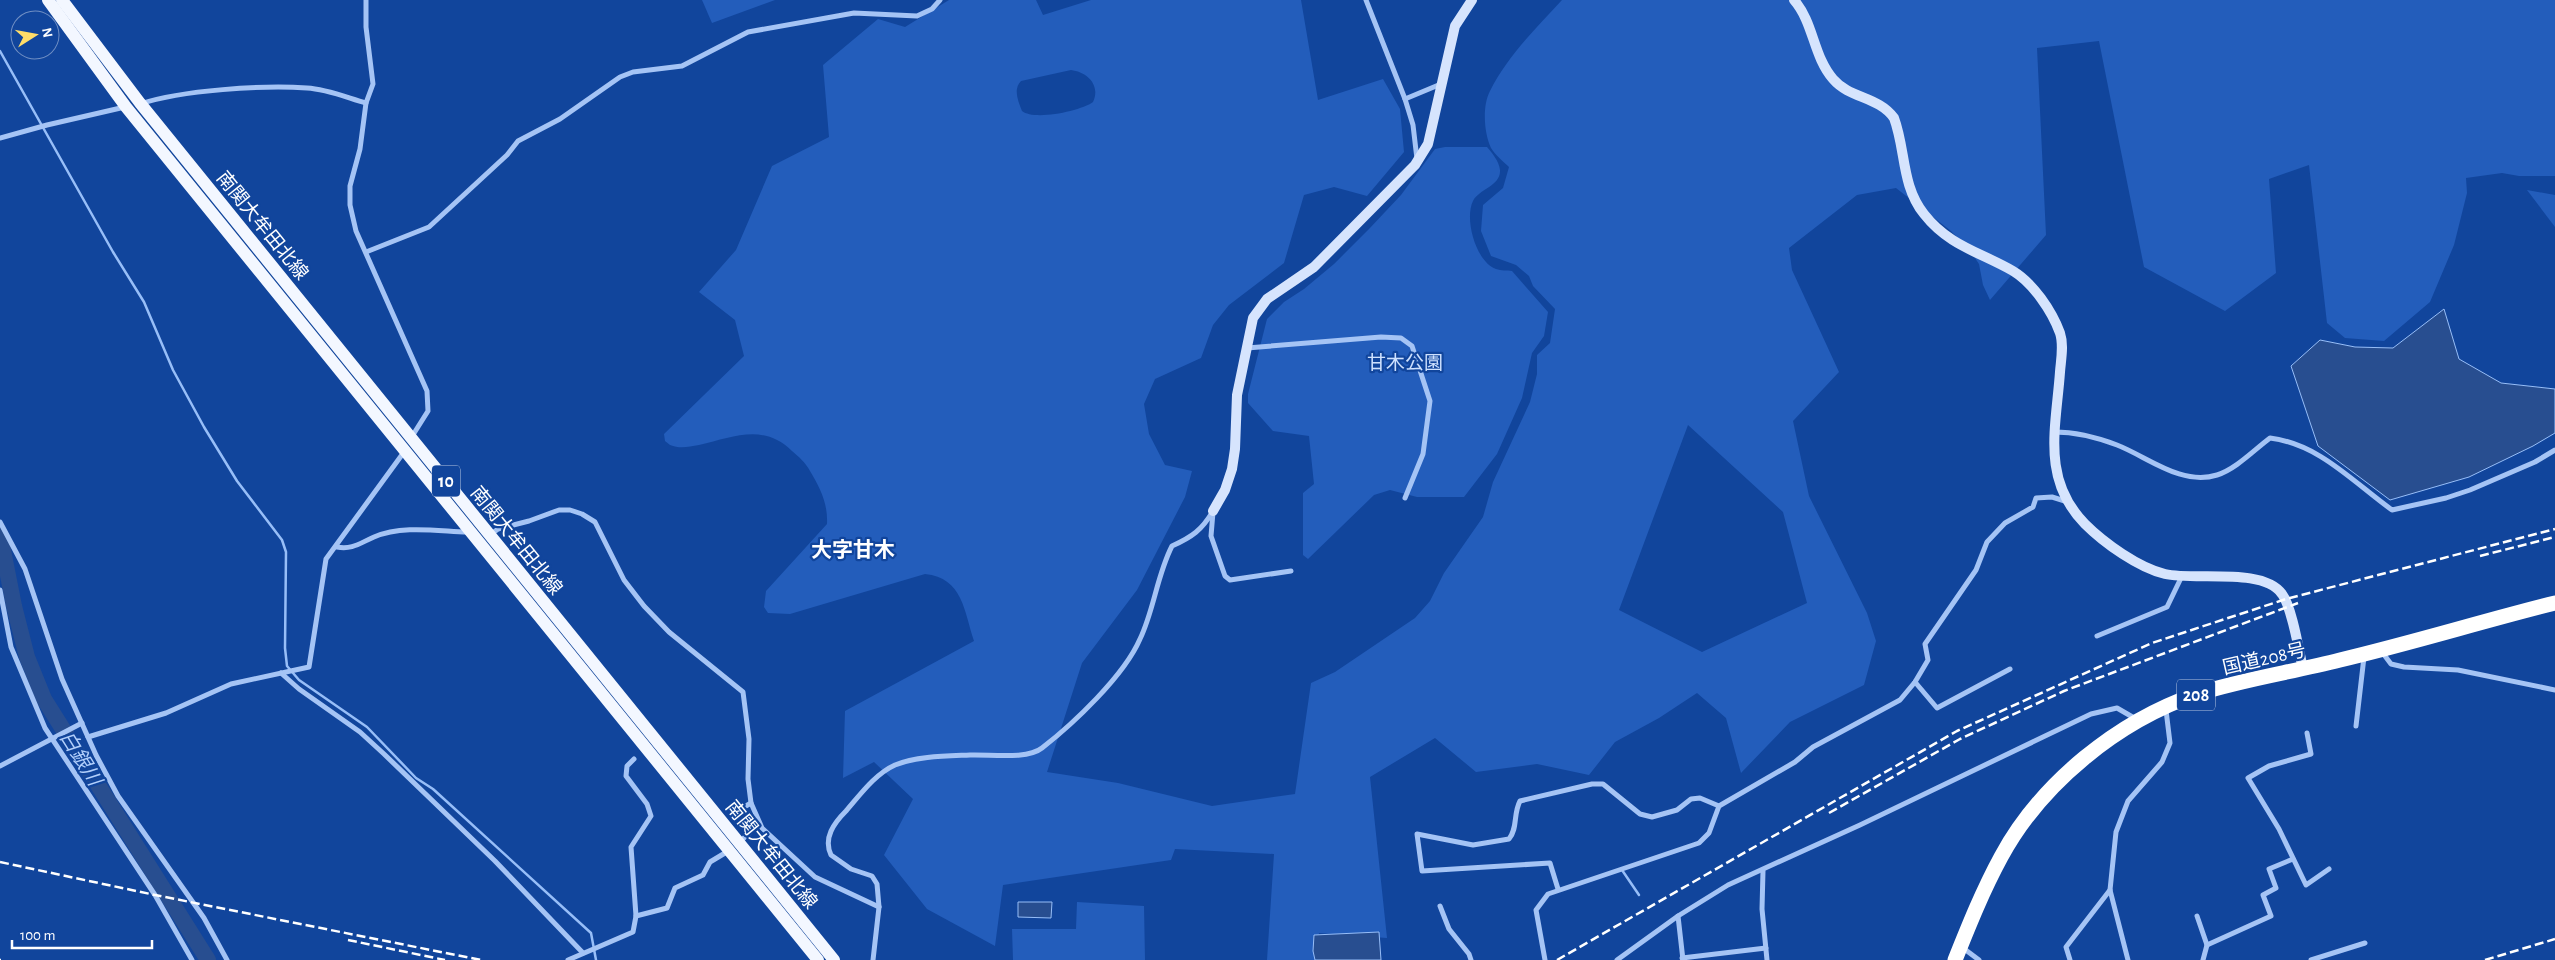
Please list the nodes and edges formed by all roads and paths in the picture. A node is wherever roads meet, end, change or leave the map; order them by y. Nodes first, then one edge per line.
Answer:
1 (48, 0) edge
2 (62, 0) edge
3 (366, 0) edge
4 (940, 0) edge
5 (1366, 0) edge
6 (1472, 0) edge
7 (1794, 0) edge
8 (1441, 84) junction
9 (1405, 99) junction
10 (366, 103) junction
11 (140, 104) junction
12 (126, 107) junction
13 (0, 138) edge
14 (1417, 160) junction
15 (366, 252) junction
16 (1247, 348) junction
17 (2053, 432) junction
18 (408, 443) junction
19 (2555, 450) edge
20 (1405, 498) dead end
21 (2068, 502) junction
22 (1213, 511) junction
23 (0, 522) edge
24 (471, 532) junction
25 (489, 536) junction
26 (337, 547) junction
27 (1291, 571) dead end
28 (2183, 576) junction
29 (0, 590) edge
30 (2555, 602) edge
31 (2097, 636) dead end
32 (2380, 650) junction
33 (2364, 654) junction
34 (2010, 669) dead end
35 (2303, 669) junction
36 (281, 673) junction
37 (1915, 682) junction
38 (2555, 690) edge
39 (2165, 708) junction
40 (2138, 720) junction
41 (82, 723) junction
42 (2356, 726) dead end
43 (2307, 733) dead end
44 (53, 737) junction
45 (88, 737) junction
46 (634, 759) dead end
47 (0, 766) edge
48 (751, 803) junction
49 (1719, 806) junction
50 (734, 847) junction
51 (2293, 859) junction
52 (2329, 869) dead end
53 (1763, 871) junction
54 (1558, 889) junction
55 (2110, 890) junction
56 (1440, 906) dead end
57 (879, 907) junction
58 (636, 916) junction
59 (1678, 916) junction
60 (2197, 916) dead end
61 (2365, 943) dead end
62 (2207, 945) junction
63 (1766, 948) junction
64 (583, 953) junction
65 (1958, 953) edge
66 (1682, 959) edge
67 (192, 960) edge
68 (228, 960) edge
69 (568, 960) edge
70 (818, 960) edge
71 (834, 960) edge
72 (873, 960) edge
73 (1471, 960) edge
74 (1545, 960) edge
75 (1617, 960) edge
76 (1767, 960) edge
77 (1979, 960) edge
78 (2070, 960) edge
79 (2128, 960) edge
80 (2203, 960) edge
81 (2311, 960) edge

1 - 12 main road, 南関大牟田北線 / 10
2 - 11 main road, 南関大牟田北線 / 10
3 - 10 street
4 - 15 street
5 - 9 street
6 - 8 street
7 - 17 street
8 - 9 street
8 - 14 street
9 - 14 street
10 - 11 street
10 - 15 street
11 - 12 street
11 - 18 main road, 南関大牟田北線 / 10
12 - 13 street
12 - 18 main road, 南関大牟田北線 / 10
14 - 16 street
15 - 18 street
16 - 20 street
16 - 22 street
17 - 19 street
17 - 21 street
18 - 24 main road, 南関大牟田北線 / 10
18 - 25 main road, 南関大牟田北線 / 10
18 - 26 street
21 - 28 street
21 - 37 street
22 - 27 street
22 - 57 street
23 - 41 street
24 - 25 street
24 - 26 street
24 - 50 main road, 南関大牟田北線 / 10
25 - 48 street
25 - 50 main road, 南関大牟田北線 / 10
26 - 36 street
28 - 31 street
28 - 35 street
29 - 44 street
30 - 32 highway, 国道208号 / 208
32 - 33 highway, 国道208号 / 208
32 - 38 street
33 - 35 highway, 国道208号 / 208
33 - 42 street
34 - 37 street
35 - 39 highway, 国道208号 / 208
36 - 45 street
36 - 64 street
37 - 49 street
39 - 40 highway, 国道208号 / 208
39 - 55 street
40 - 53 street
40 - 65 highway, 国道208号 / 208
41 - 44 street
41 - 45 street
43 - 51 street
44 - 47 street
44 - 67 street
45 - 68 street
46 - 58 street
48 - 50 street
48 - 57 street
49 - 54 street
49 - 54 street
50 - 58 street
50 - 70 main road, 南関大牟田北線 / 10
50 - 71 main road, 南関大牟田北線 / 10
51 - 52 street
51 - 62 street
53 - 59 street
53 - 63 street
54 - 74 street
55 - 78 street
55 - 79 street
56 - 73 street
57 - 72 street
58 - 64 street
59 - 66 street
59 - 75 street
60 - 62 street
61 - 81 street
62 - 80 street
63 - 66 street
63 - 76 street
64 - 69 street
65 - 77 street

